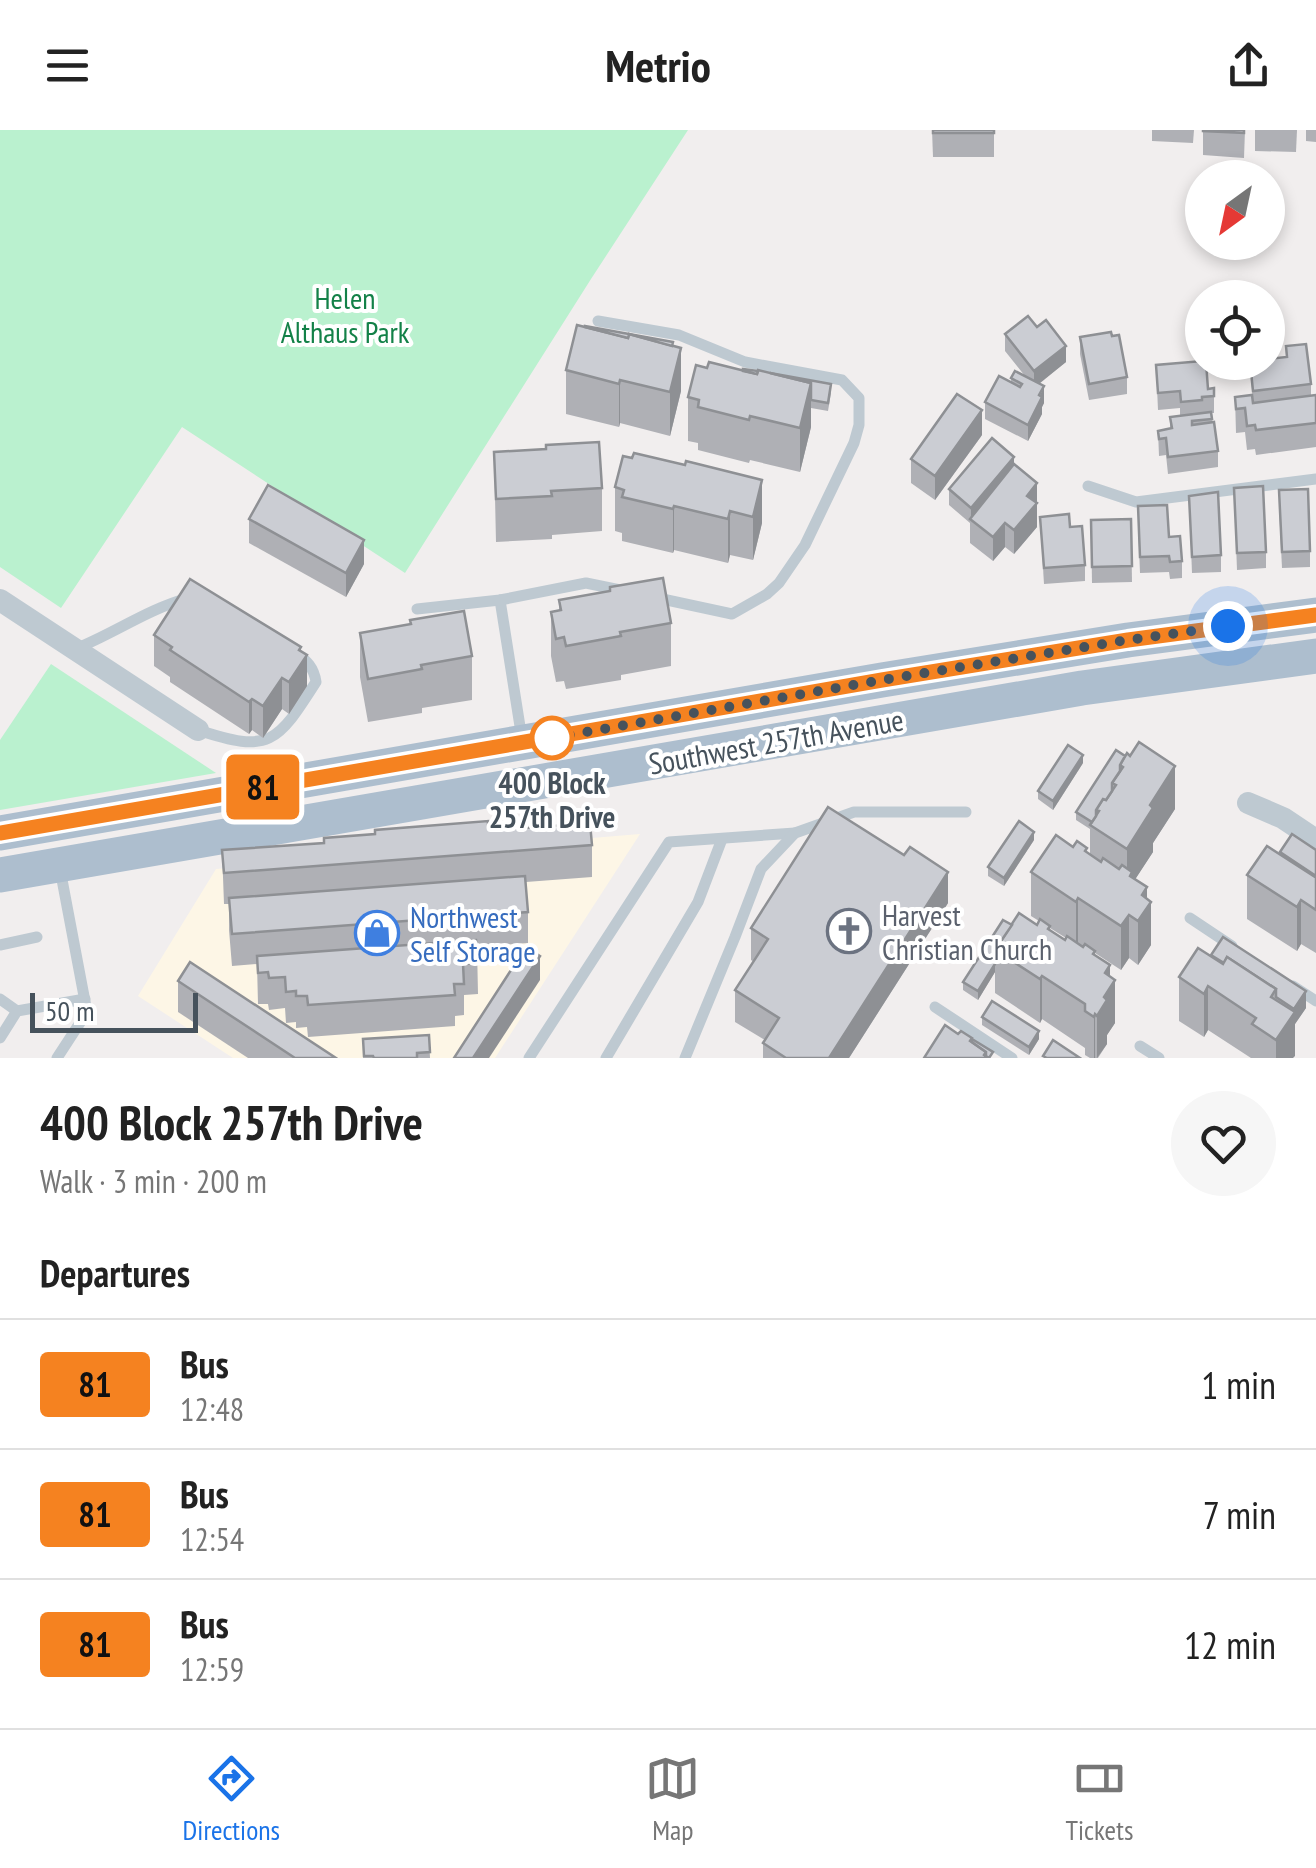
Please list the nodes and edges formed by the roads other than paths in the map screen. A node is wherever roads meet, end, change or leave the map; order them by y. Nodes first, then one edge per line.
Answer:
1 (598, 321) dead end
2 (1316, 479) edge
3 (1088, 486) dead end
4 (196, 596) edge
5 (0, 600) edge
6 (500, 600) junction
7 (417, 609) dead end
8 (1316, 615) edge
9 (288, 648) edge
10 (75, 649) junction
11 (1316, 656) edge
12 (198, 730) joint
13 (523, 743) junction
14 (1248, 803) dead end
15 (966, 812) dead end
16 (0, 833) edge
17 (795, 833) junction
18 (722, 839) junction
19 (1316, 840) edge
20 (60, 864) junction
21 (0, 875) edge
22 (1190, 918) dead end
23 (37, 937) dead end
24 (0, 945) edge
25 (1237, 949) edge
26 (1284, 980) edge
27 (0, 999) edge
28 (85, 999) junction
29 (1316, 1001) edge
30 (935, 1008) dead end
31 (18, 1011) junction
32 (0, 1038) edge
33 (1140, 1046) dead end
34 (57, 1058) edge
35 (530, 1058) edge
36 (606, 1058) edge
37 (685, 1058) edge
38 (1012, 1058) edge
39 (1159, 1058) edge

1 - 6 lane
2 - 3 lane
4 - 10 lane
5 - 10 street
6 - 7 lane
6 - 13 lane
8 - 13 main road, Southwest 257th Avenue
9 - 12 lane
10 - 12 street
11 - 20 main road, Southwest 257th Avenue
13 - 16 main road, Southwest 257th Avenue
14 - 19 street
15 - 17 lane
17 - 18 lane
17 - 37 lane
18 - 35 lane
18 - 36 lane
20 - 21 main road, Southwest 257th Avenue
20 - 28 lane
22 - 25 lane
23 - 24 lane
26 - 29 lane
27 - 31 lane
28 - 31 lane
28 - 34 lane
30 - 38 lane
31 - 32 lane
33 - 39 lane

